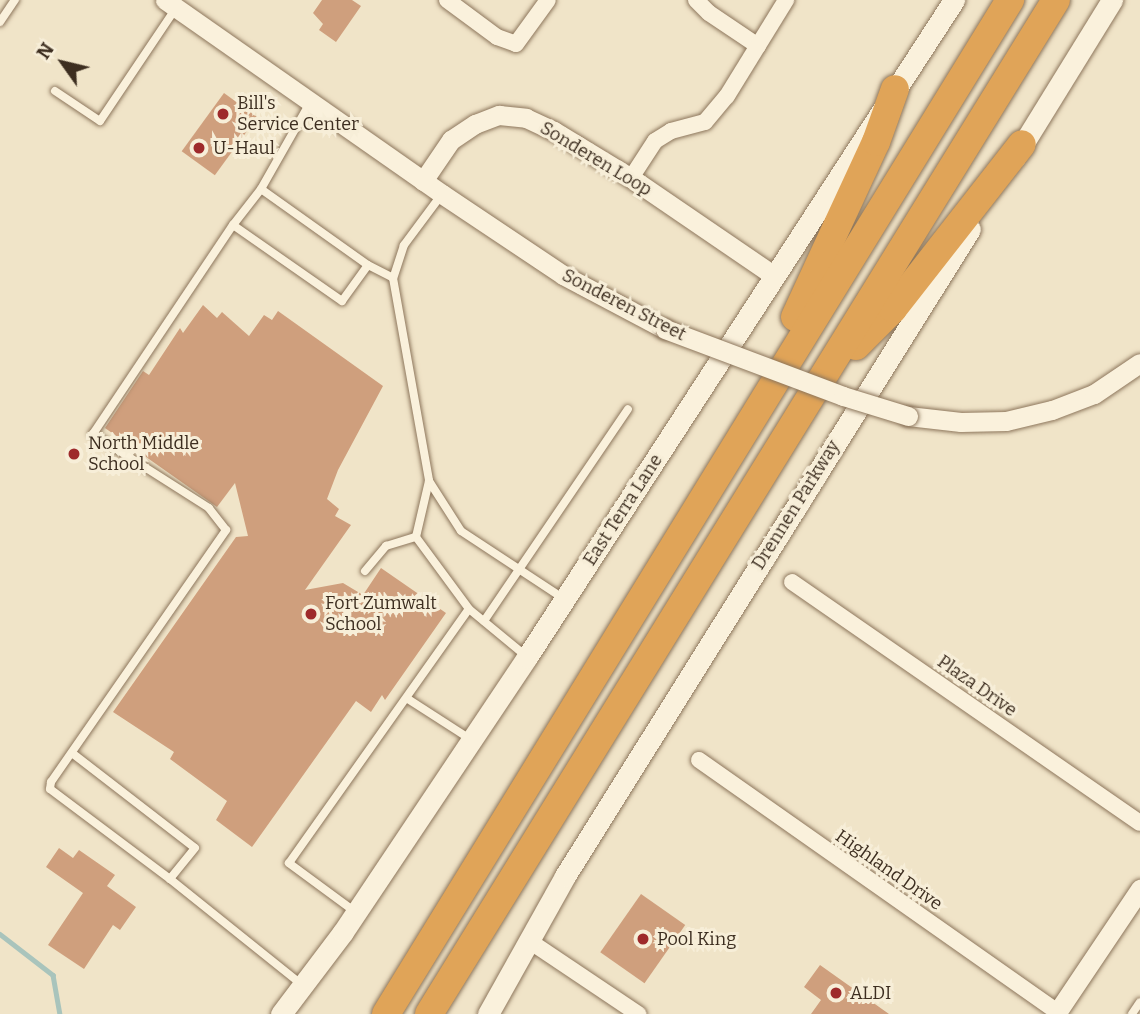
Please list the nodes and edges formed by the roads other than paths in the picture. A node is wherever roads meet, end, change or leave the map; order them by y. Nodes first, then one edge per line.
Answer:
1 (15, 0) edge
2 (447, 0) edge
3 (548, 0) edge
4 (696, 0) edge
5 (786, 0) edge
6 (954, 0) edge
7 (1010, 0) edge
8 (1056, 0) edge
9 (1112, 0) edge
10 (171, 4) edge
11 (0, 22) edge
12 (758, 46) junction
13 (895, 89) junction
14 (55, 91) dead end
15 (312, 101) junction
16 (1022, 145) junction
17 (631, 178) junction
18 (423, 181) junction
19 (261, 189) junction
20 (442, 194) junction
21 (233, 225) junction
22 (368, 265) junction
23 (773, 275) junction
24 (393, 278) junction
25 (1140, 363) edge
26 (824, 377) junction
27 (765, 393) junction
28 (628, 410) dead end
29 (429, 481) junction
30 (416, 537) junction
31 (521, 570) junction
32 (365, 571) dead end
33 (792, 582) dead end
34 (564, 600) junction
35 (469, 609) junction
36 (484, 621) junction
37 (527, 657) junction
38 (408, 699) junction
39 (472, 740) junction
40 (72, 753) junction
41 (699, 760) dead end
42 (1140, 823) edge
43 (170, 879) junction
44 (1140, 889) edge
45 (356, 913) junction
46 (528, 940) junction
47 (303, 986) junction
48 (1140, 1002) edge
49 (1058, 1013) edge
50 (281, 1014) edge
51 (386, 1014) edge
52 (429, 1014) edge
53 (488, 1014) edge
54 (638, 1014) edge
55 (1132, 1014) edge

1 - 11 lane
2 - 3 street
4 - 12 street
5 - 12 street
6 - 13 main road, East Terra Lane
7 - 27 highway
8 - 26 highway
9 - 16 main road, Drennen Parkway
10 - 14 lane
10 - 15 street, Sonderen Street
12 - 17 street
13 - 23 main road, East Terra Lane
13 - 27 highway
15 - 18 street, Sonderen Street
15 - 19 lane
16 - 26 highway
16 - 46 main road, Drennen Parkway
17 - 18 street, Sonderen Loop
17 - 23 street, Sonderen Loop
18 - 20 street, Sonderen Street
19 - 21 lane
19 - 22 lane
20 - 24 lane
20 - 25 street, Sonderen Street, bridge
21 - 22 lane
21 - 40 lane
22 - 24 lane
23 - 34 main road, East Terra Lane
24 - 29 lane
26 - 52 highway
27 - 51 highway
28 - 31 lane
29 - 30 lane
29 - 31 lane
30 - 32 lane
30 - 35 lane
31 - 34 lane
31 - 36 lane
33 - 42 street, Plaza Drive
34 - 37 main road, East Terra Lane
35 - 36 lane
35 - 38 lane
36 - 37 lane
37 - 39 main road, East Terra Lane
38 - 39 lane
38 - 45 lane
39 - 45 main road, East Terra Lane
40 - 43 lane
40 - 43 lane
41 - 49 street, Highland Drive
43 - 47 lane
44 - 49 street
45 - 47 main road, East Terra Lane
46 - 53 main road, Drennen Parkway
46 - 54 street
47 - 50 main road, East Terra Lane
48 - 55 lane

